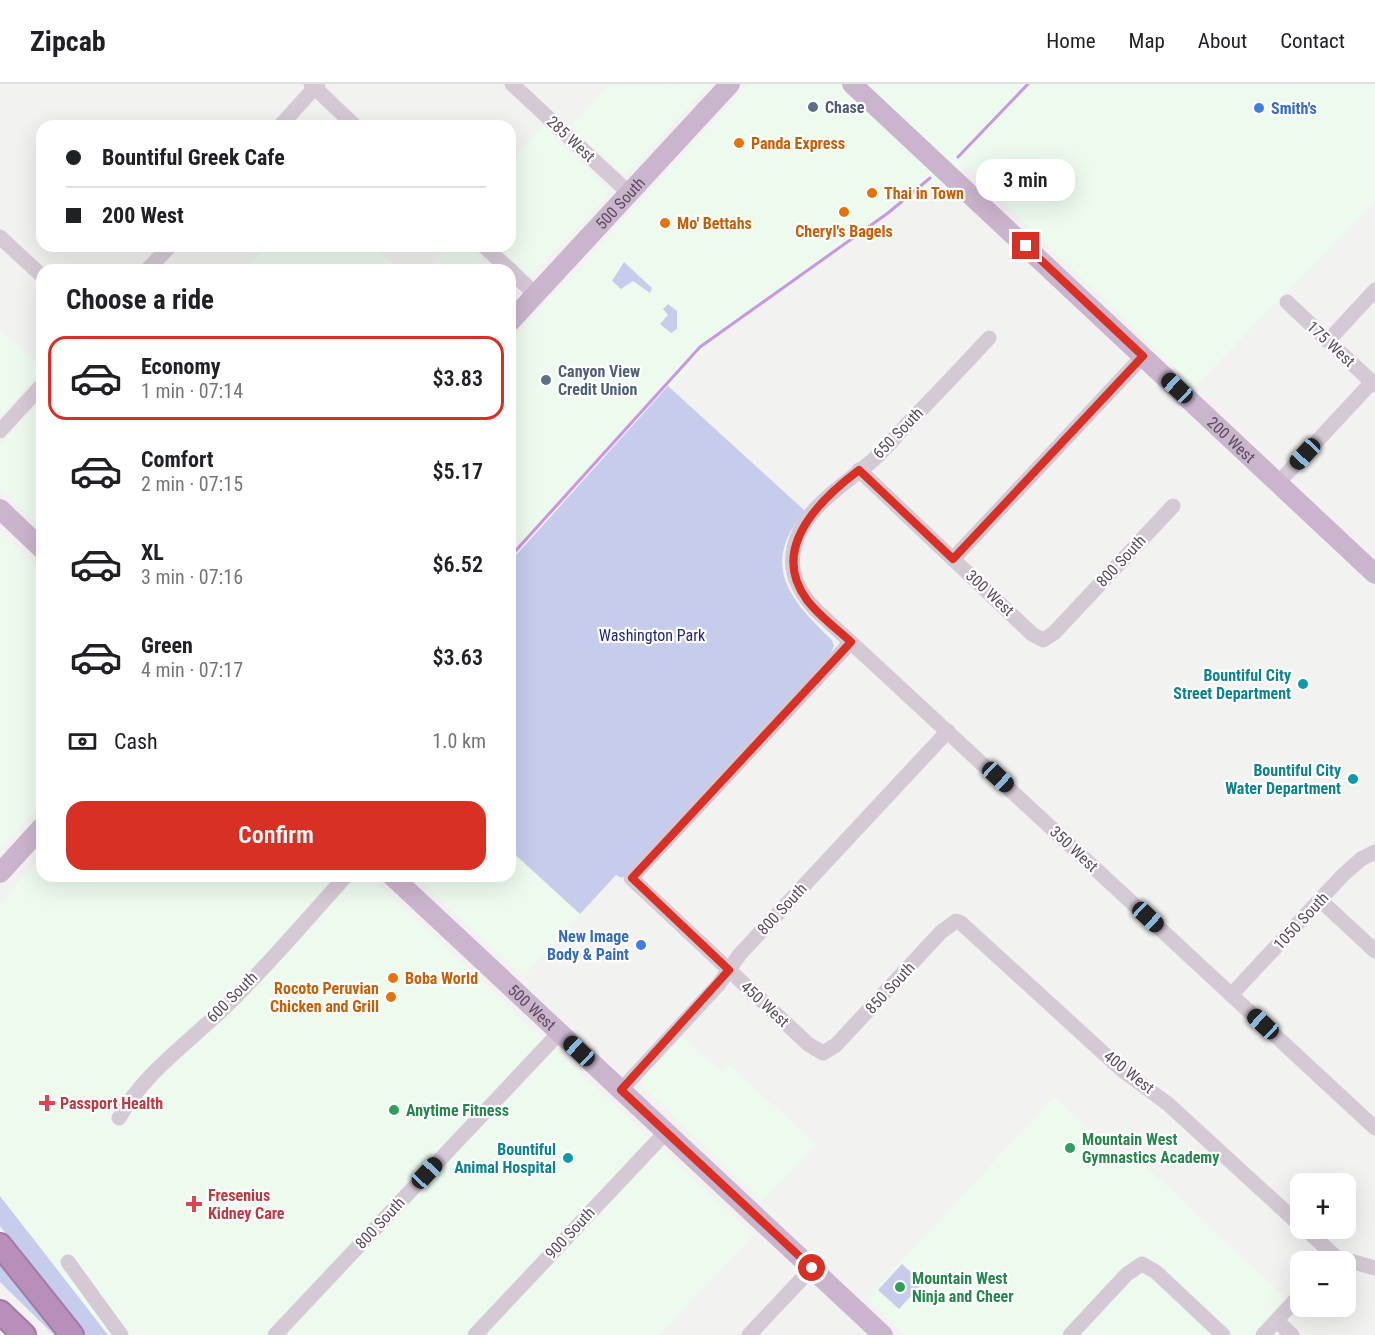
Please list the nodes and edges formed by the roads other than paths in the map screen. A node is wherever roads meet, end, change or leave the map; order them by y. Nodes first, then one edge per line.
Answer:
1 (512, 84) edge
2 (730, 84) edge
3 (852, 84) edge
4 (315, 85) edge
5 (285, 120) edge
6 (349, 120) edge
7 (629, 193) junction
8 (0, 237) edge
9 (164, 252) edge
10 (490, 252) edge
11 (153, 264) edge
12 (504, 264) edge
13 (36, 270) edge
14 (516, 276) edge
15 (1375, 290) edge
16 (535, 294) junction
17 (1287, 302) dead end
18 (516, 315) edge
19 (990, 338) dead end
20 (1328, 341) junction
21 (1143, 356) junction
22 (1374, 384) edge
23 (36, 392) edge
24 (0, 431) edge
25 (859, 470) junction
26 (1278, 482) junction
27 (1173, 506) dead end
28 (0, 509) edge
29 (36, 543) edge
30 (792, 558) joint
31 (953, 559) junction
32 (1375, 574) edge
33 (1043, 640) joint
34 (851, 642) junction
35 (948, 731) junction
36 (36, 834) edge
37 (1375, 852) edge
38 (0, 873) edge
39 (340, 882) edge
40 (399, 882) edge
41 (1320, 900) junction
42 (956, 921) joint
43 (1375, 951) edge
44 (729, 970) junction
45 (1231, 995) junction
46 (560, 1032) junction
47 (823, 1053) joint
48 (621, 1090) junction
49 (119, 1118) dead end
50 (1375, 1128) edge
51 (666, 1132) junction
52 (1290, 1216) edge
53 (1315, 1239) edge
54 (0, 1245) edge
55 (1326, 1251) edge
56 (68, 1262) dead end
57 (1356, 1264) edge
58 (812, 1268) junction
59 (1375, 1268) edge
60 (1290, 1306) edge
61 (0, 1312) edge
62 (1277, 1321) junction
63 (24, 1335) edge
64 (72, 1335) edge
65 (121, 1335) edge
66 (275, 1335) edge
67 (475, 1335) edge
68 (749, 1335) edge
69 (883, 1335) edge
70 (1070, 1335) edge
71 (1223, 1335) edge
72 (1263, 1335) edge
73 (1292, 1335) edge

1 - 7 street, 285 West
2 - 7 main road, 500 South
3 - 21 main road, 200 West
4 - 5 street
4 - 6 street
7 - 16 main road, 500 South
8 - 13 street
9 - 11 street
10 - 12 street
14 - 16 street
15 - 20 street
16 - 18 main road, 500 South
17 - 20 street, 175 West
19 - 25 street, 650 South
20 - 22 street, 175 West
21 - 26 main road, 200 West
21 - 31 street
22 - 26 street
23 - 24 street
25 - 30 street, 650 South
25 - 31 street, 300 West
26 - 32 main road, 200 West
27 - 33 street, 800 South
28 - 29 main road
30 - 34 street, 350 West
31 - 33 street, 300 West
34 - 35 street, 350 West
34 - 44 street, 450 West
35 - 44 street, 800 South
35 - 45 street, 350 West
36 - 38 main road
37 - 41 street, 1050 South
39 - 49 street, 600 South
40 - 46 main road, 500 West
41 - 43 street
41 - 45 street, 1050 South
42 - 47 street, 850 South
42 - 52 street, 400 West
44 - 47 street, 450 West
44 - 48 street, 800 South
45 - 50 street, 350 West
46 - 48 main road, 500 West
46 - 66 street, 800 South
48 - 51 main road, 500 West
51 - 58 main road, 500 West
51 - 67 street, 900 South
53 - 55 street
54 - 64 highway
56 - 65 street
57 - 59 street
58 - 68 street
58 - 69 main road, 500 West
60 - 62 street
61 - 63 highway
62 - 72 street
62 - 73 street
70 - 71 street

